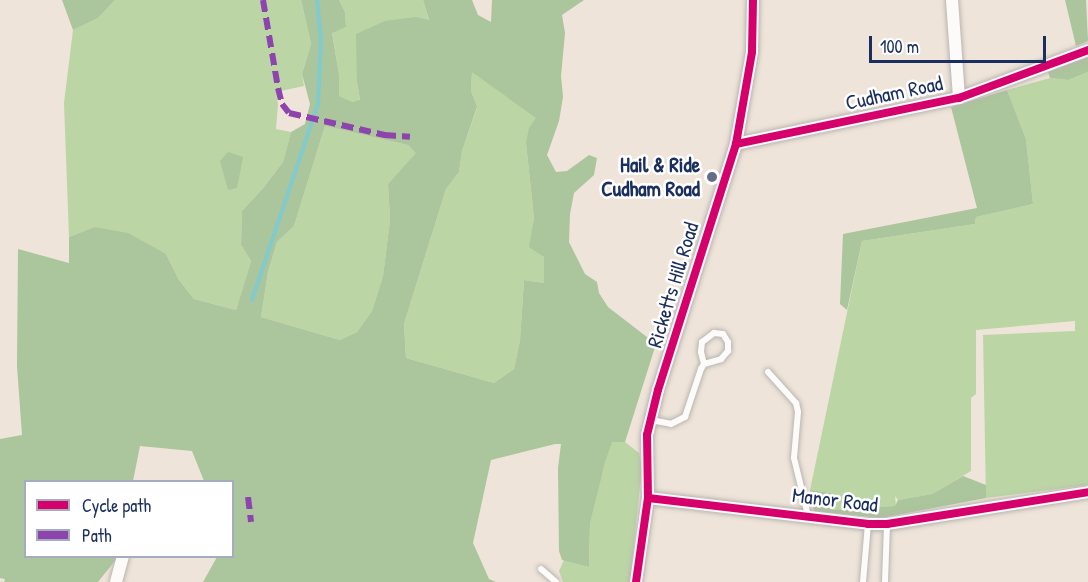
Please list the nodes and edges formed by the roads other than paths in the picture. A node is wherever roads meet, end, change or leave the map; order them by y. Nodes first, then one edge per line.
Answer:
1 (753, 0) edge
2 (952, 0) edge
3 (1088, 50) edge
4 (959, 98) junction
5 (736, 144) junction
6 (704, 364) junction
7 (768, 372) dead end
8 (651, 420) junction
9 (1088, 492) edge
10 (648, 498) junction
11 (808, 516) junction
12 (868, 524) junction
13 (887, 524) junction
14 (122, 558) edge
15 (541, 569) dead end
16 (116, 582) edge
17 (556, 582) edge
18 (636, 582) edge
19 (863, 582) edge
20 (885, 582) edge

1 - 5 street, Ricketts Hill Road
2 - 4 street
3 - 4 street, Cudham Road
4 - 5 street, Cudham Road
5 - 8 street, Ricketts Hill Road
6 - 6 lane
6 - 8 lane
7 - 11 lane
8 - 10 street, Ricketts Hill Road
9 - 13 street, Manor Road
10 - 11 street, Manor Road
10 - 18 street, Ricketts Hill Road
11 - 12 street, Manor Road
12 - 13 street, Manor Road
12 - 19 lane
13 - 20 lane
14 - 16 street
15 - 17 lane

